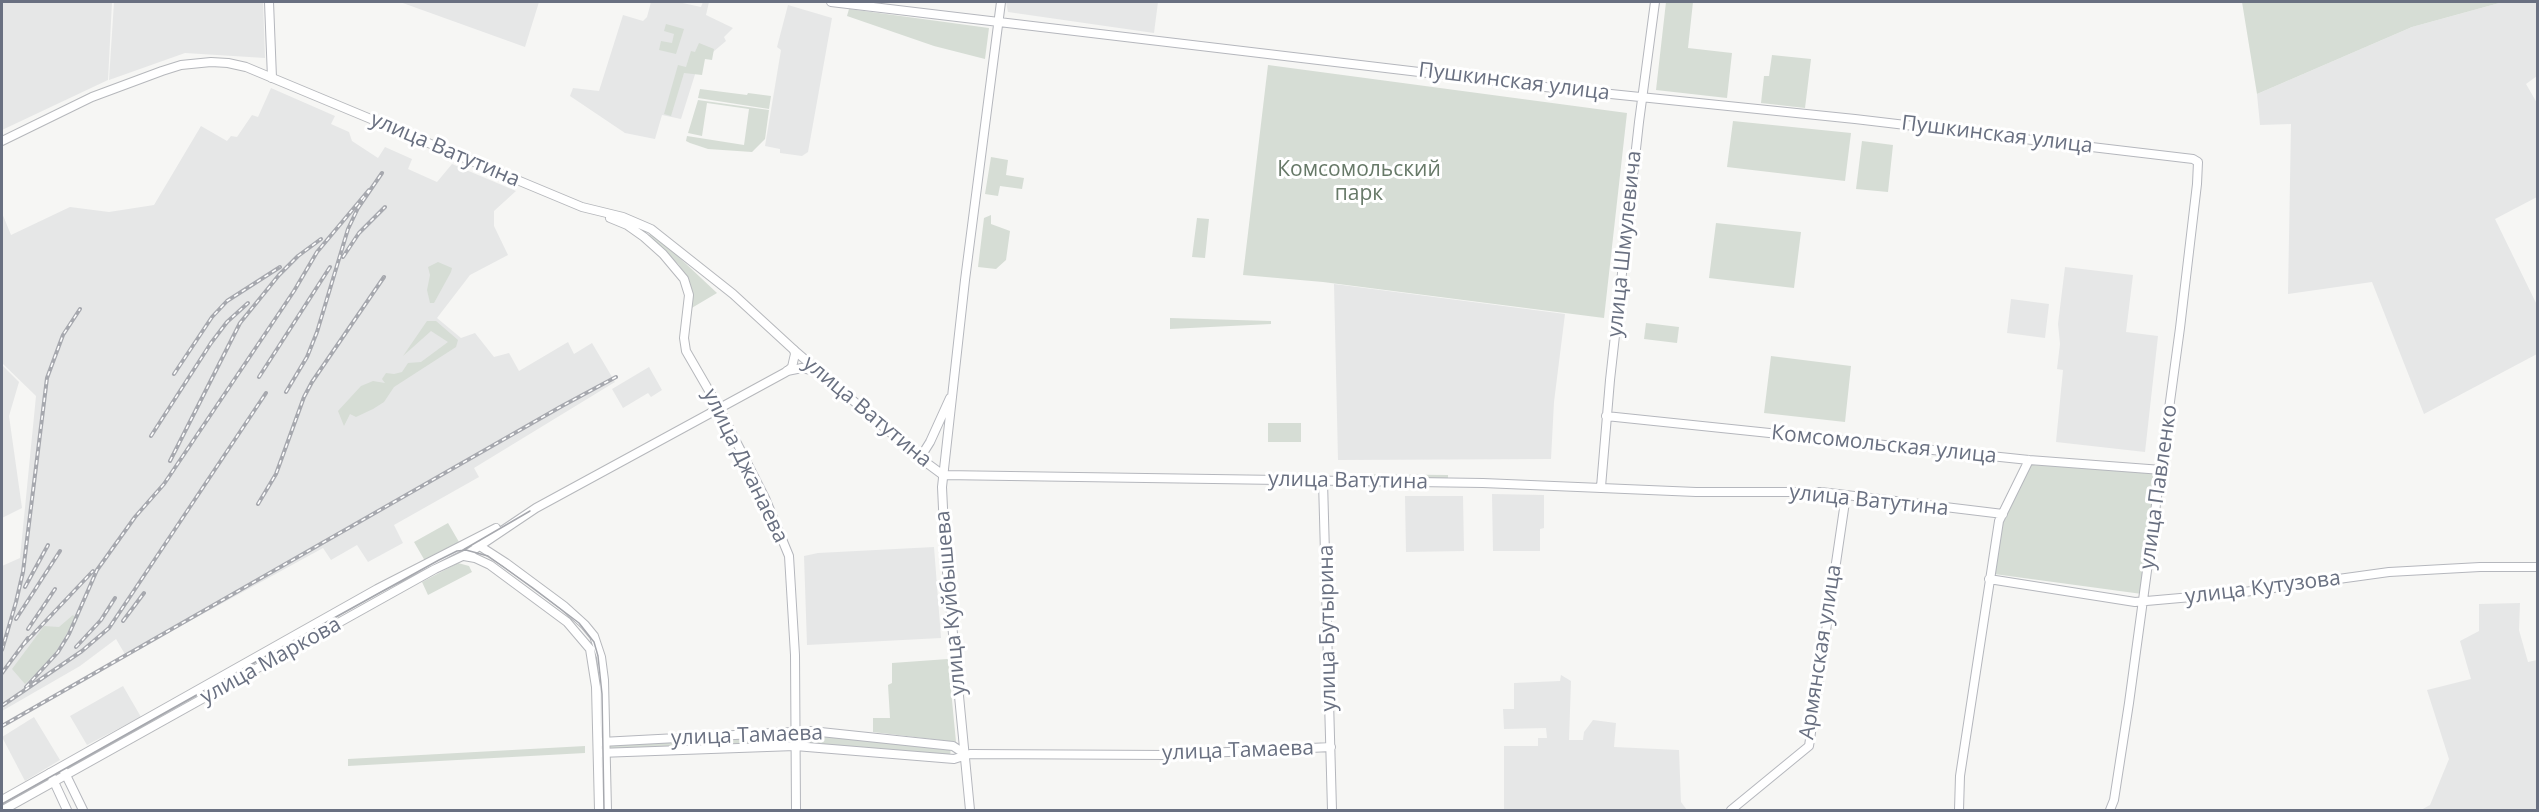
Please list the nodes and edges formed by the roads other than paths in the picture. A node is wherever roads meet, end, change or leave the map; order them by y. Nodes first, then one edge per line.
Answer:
1 (269, 2) edge
2 (831, 2) edge
3 (1001, 2) edge
4 (1655, 2) edge
5 (999, 22) junction
6 (272, 78) junction
7 (1643, 97) junction
8 (2, 141) edge
9 (2198, 162) joint
10 (593, 211) junction
11 (651, 229) junction
12 (644, 237) junction
13 (794, 350) junction
14 (818, 371) junction
15 (786, 372) junction
16 (952, 395) junction
17 (719, 408) junction
18 (1606, 416) junction
19 (920, 458) junction
20 (2029, 460) junction
21 (2162, 470) junction
22 (943, 475) junction
23 (1323, 481) junction
24 (1601, 487) junction
25 (1846, 495) junction
26 (536, 508) junction
27 (1986, 513) junction
28 (2003, 514) junction
29 (495, 534) junction
30 (1996, 538) junction
31 (469, 542) junction
32 (480, 545) junction
33 (494, 555) junction
34 (464, 556) junction
35 (2538, 567) edge
36 (1989, 579) junction
37 (2143, 601) junction
38 (796, 731) junction
39 (601, 742) junction
40 (795, 746) junction
41 (1331, 747) junction
42 (602, 753) junction
43 (964, 754) junction
44 (64, 770) junction
45 (52, 777) junction
46 (2, 800) edge
47 (3, 810) edge
48 (67, 810) edge
49 (83, 810) edge
50 (599, 810) edge
51 (607, 810) edge
52 (796, 810) edge
53 (970, 810) edge
54 (1332, 810) edge
55 (1731, 810) edge
56 (1959, 810) edge
57 (2110, 810) edge

1 - 6 main road
2 - 5 main road, Пушкинская улица
3 - 5 main road, улица Куйбышева
4 - 7 main road, улица Шмулевича
5 - 7 main road, Пушкинская улица
5 - 16 main road, улица Куйбышева
6 - 8 main road, улица Ватутина
6 - 10 main road, улица Ватутина
7 - 9 main road, Пушкинская улица
7 - 18 main road, улица Шмулевича
9 - 21 main road, улица Павленко
10 - 11 main road, улица Ватутина
10 - 12 main road, улица Джанаева
11 - 12 main road
11 - 13 main road, улица Ватутина
12 - 17 main road, улица Джанаева
13 - 14 main road, улица Ватутина
13 - 15 main road
14 - 15 main road, улица Маркова
14 - 19 main road, улица Ватутина
15 - 17 main road, улица Маркова
16 - 19 main road, улица Куйбышева
16 - 22 main road, улица Куйбышева
17 - 26 main road, улица Маркова
17 - 38 main road, улица Джанаева
18 - 20 main road, Комсомольская улица
18 - 24 main road, улица Шмулевича
19 - 22 main road, улица Ватутина
20 - 21 main road, Комсомольская улица
20 - 28 main road
21 - 37 main road, улица Павленко
22 - 23 main road, улица Ватутина
22 - 43 main road, улица Куйбышева
23 - 24 main road, улица Ватутина
23 - 41 main road, улица Бутырина
24 - 25 main road, улица Ватутина
25 - 27 main road, улица Ватутина
25 - 55 main road, Армянская улица
26 - 29 main road, улица Маркова
26 - 31 main road, улица Маркова
27 - 28 main road, улица Ватутина
27 - 30 main road
28 - 30 main road
29 - 32 main road, улица Маркова
29 - 33 main road
30 - 36 main road
31 - 32 main road
31 - 44 main road, улица Маркова
32 - 33 main road
32 - 34 main road, улица Маркова
33 - 39 main road
34 - 39 main road
34 - 44 main road, улица Маркова
35 - 37 main road, улица Кутузова
36 - 37 main road, улица Кутузова
36 - 56 main road
37 - 57 main road, улица Павленко
38 - 39 main road, улица Тамаева
38 - 40 main road, улица Джанаева
38 - 43 main road, улица Тамаева
39 - 42 main road
40 - 42 main road, улица Тамаева
40 - 43 main road, улица Тамаева
40 - 52 main road, улица Джанаева
41 - 43 main road, улица Тамаева
41 - 54 main road, улица Бутырина
42 - 50 main road
42 - 51 main road
43 - 53 main road, улица Куйбышева
44 - 45 main road, улица Маркова
44 - 49 main road
45 - 46 main road, улица Маркова
45 - 47 main road, улица Маркова
45 - 48 main road

